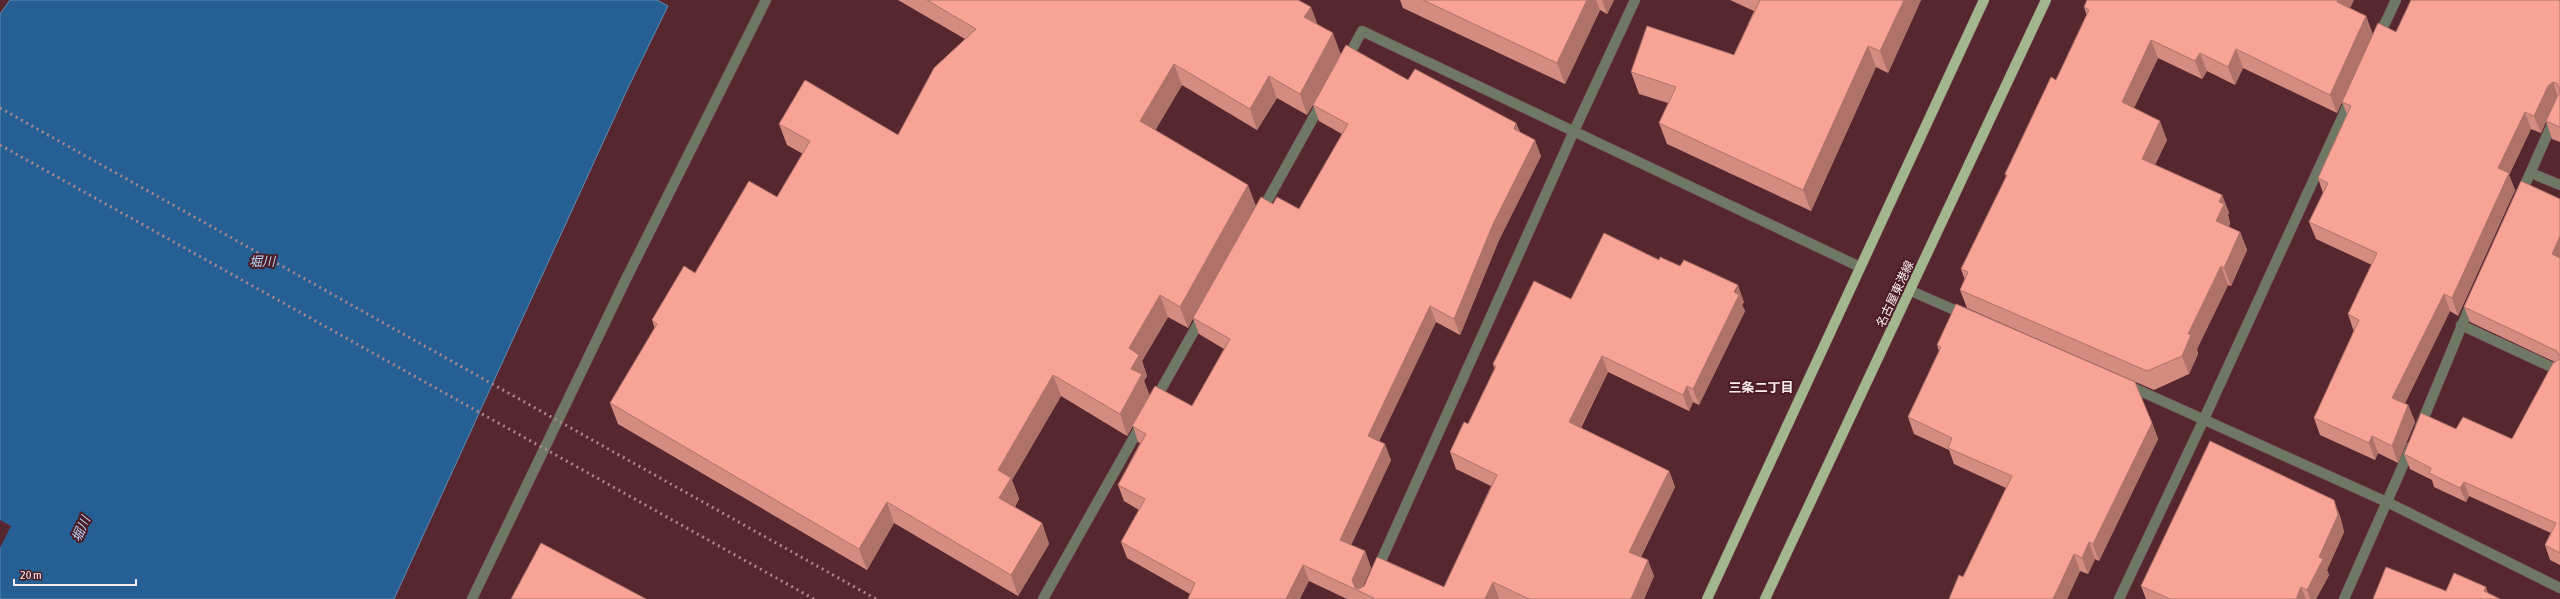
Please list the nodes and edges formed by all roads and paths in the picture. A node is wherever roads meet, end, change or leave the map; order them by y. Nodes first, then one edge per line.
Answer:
1 (766, 0) edge
2 (1635, 0) edge
3 (1984, 0) edge
4 (2046, 0) edge
5 (2396, 0) edge
6 (2373, 51) edge
7 (1343, 66) edge
8 (2356, 87) edge
9 (1327, 94) edge
10 (2560, 106) edge
11 (1574, 131) junction
12 (2531, 173) junction
13 (2560, 186) edge
14 (2514, 209) edge
15 (1257, 218) edge
16 (1860, 267) junction
17 (2478, 289) edge
18 (1911, 291) junction
19 (1206, 308) edge
20 (1978, 320) edge
21 (2461, 325) junction
22 (2560, 371) edge
23 (2116, 381) edge
24 (2204, 419) junction
25 (2389, 503) junction
26 (1370, 585) edge
27 (2560, 588) edge
28 (472, 599) edge
29 (1043, 599) edge
30 (1707, 599) edge
31 (1766, 599) edge
32 (2119, 599) edge
33 (2344, 599) edge

1 - 28 street
2 - 11 street
3 - 16 main road
4 - 18 main road, 名古屋東港線
5 - 6 street
7 - 11 street
8 - 24 street
9 - 15 street
10 - 12 street
11 - 16 street
11 - 26 street
12 - 13 street
12 - 14 street
16 - 30 main road
17 - 21 street
18 - 20 street
18 - 31 main road, 名古屋東港線
19 - 29 street
21 - 22 street
21 - 25 street
23 - 24 street
24 - 25 street
24 - 32 street
25 - 27 street
25 - 33 street

